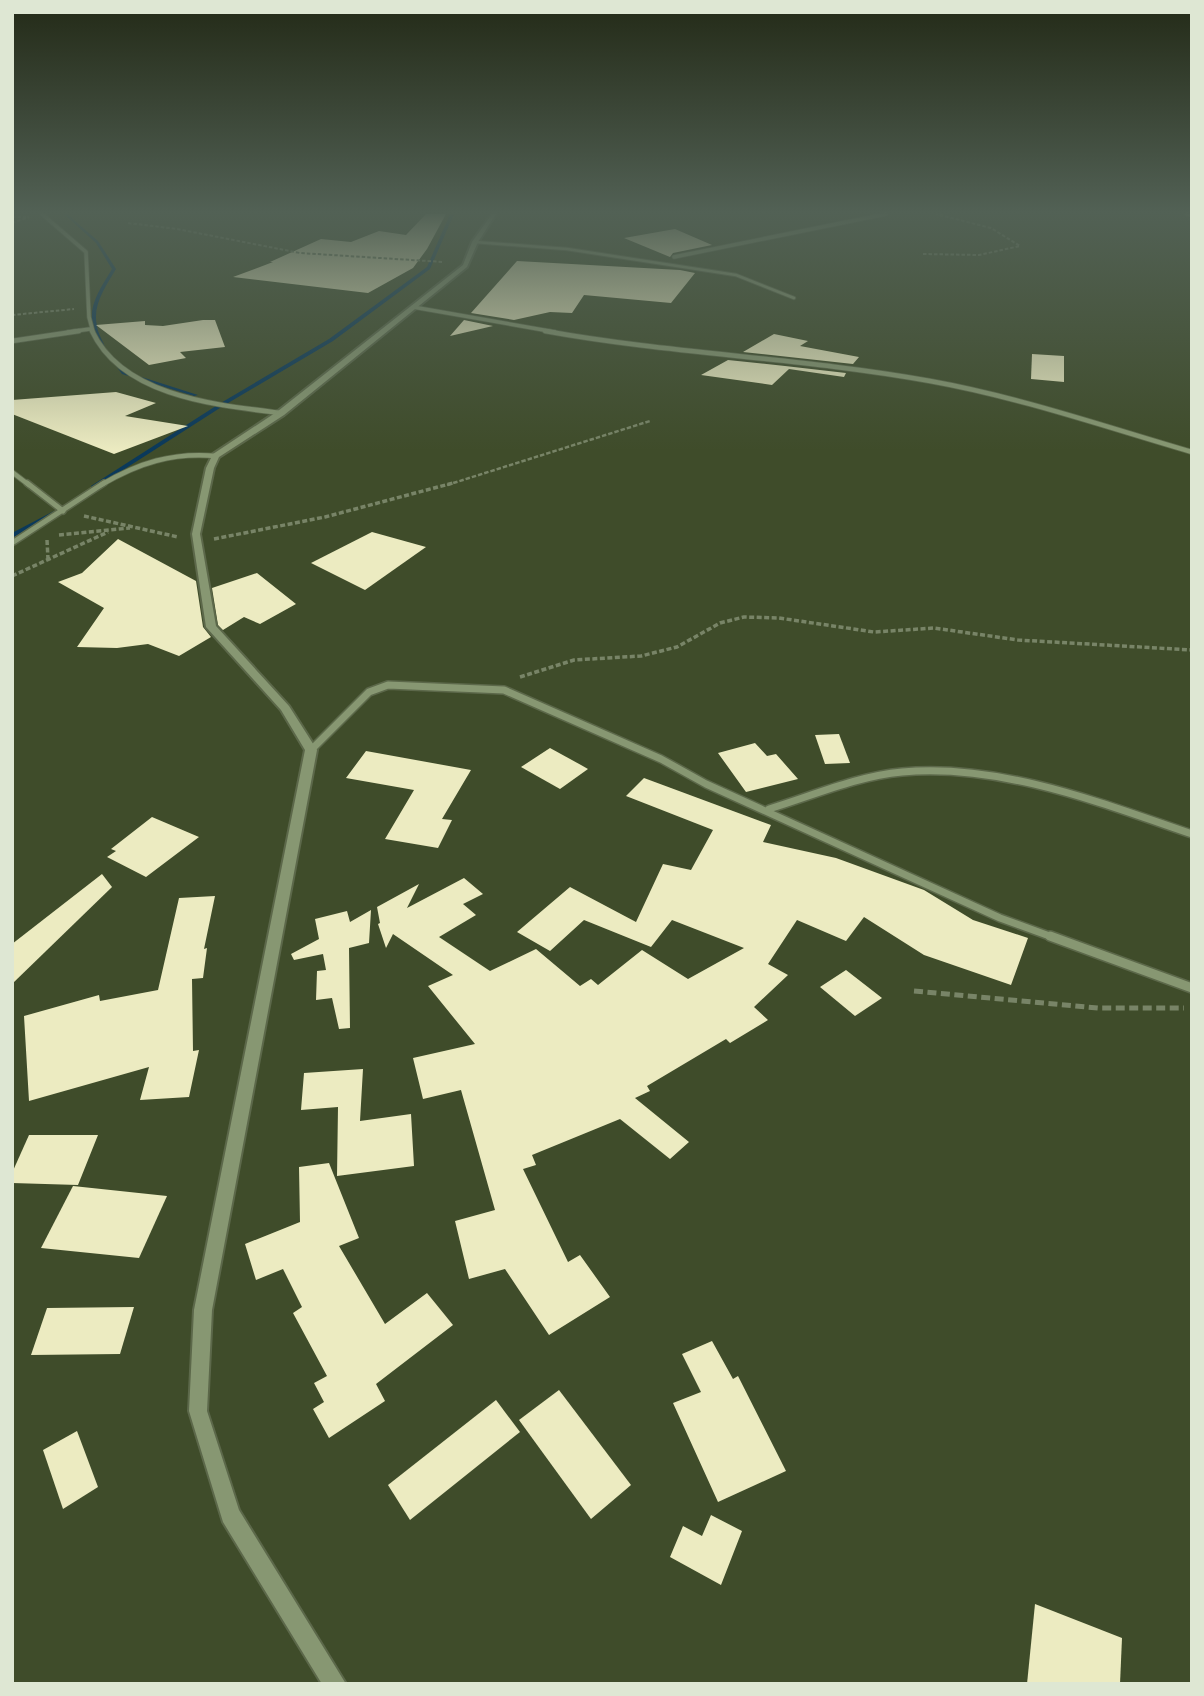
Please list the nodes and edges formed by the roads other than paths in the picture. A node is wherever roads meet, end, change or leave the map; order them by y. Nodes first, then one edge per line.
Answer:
1 (88, 293) edge
2 (431, 293) edge
3 (782, 293) edge
4 (794, 298) dead end
5 (413, 307) junction
6 (90, 329) junction
7 (12, 341) edge
8 (281, 413) junction
9 (1192, 452) edge
10 (216, 456) junction
11 (12, 472) edge
12 (63, 511) junction
13 (12, 543) edge
14 (311, 750) junction
15 (768, 810) junction
16 (1192, 834) edge
17 (1192, 988) edge
18 (335, 1684) edge

1 - 6 street
2 - 5 street
3 - 4 lane
5 - 8 street
5 - 9 street
6 - 7 street
6 - 8 street
8 - 10 street
10 - 12 street
10 - 14 street
11 - 12 street
12 - 13 street
14 - 15 street
14 - 18 street
15 - 16 street
15 - 17 street

